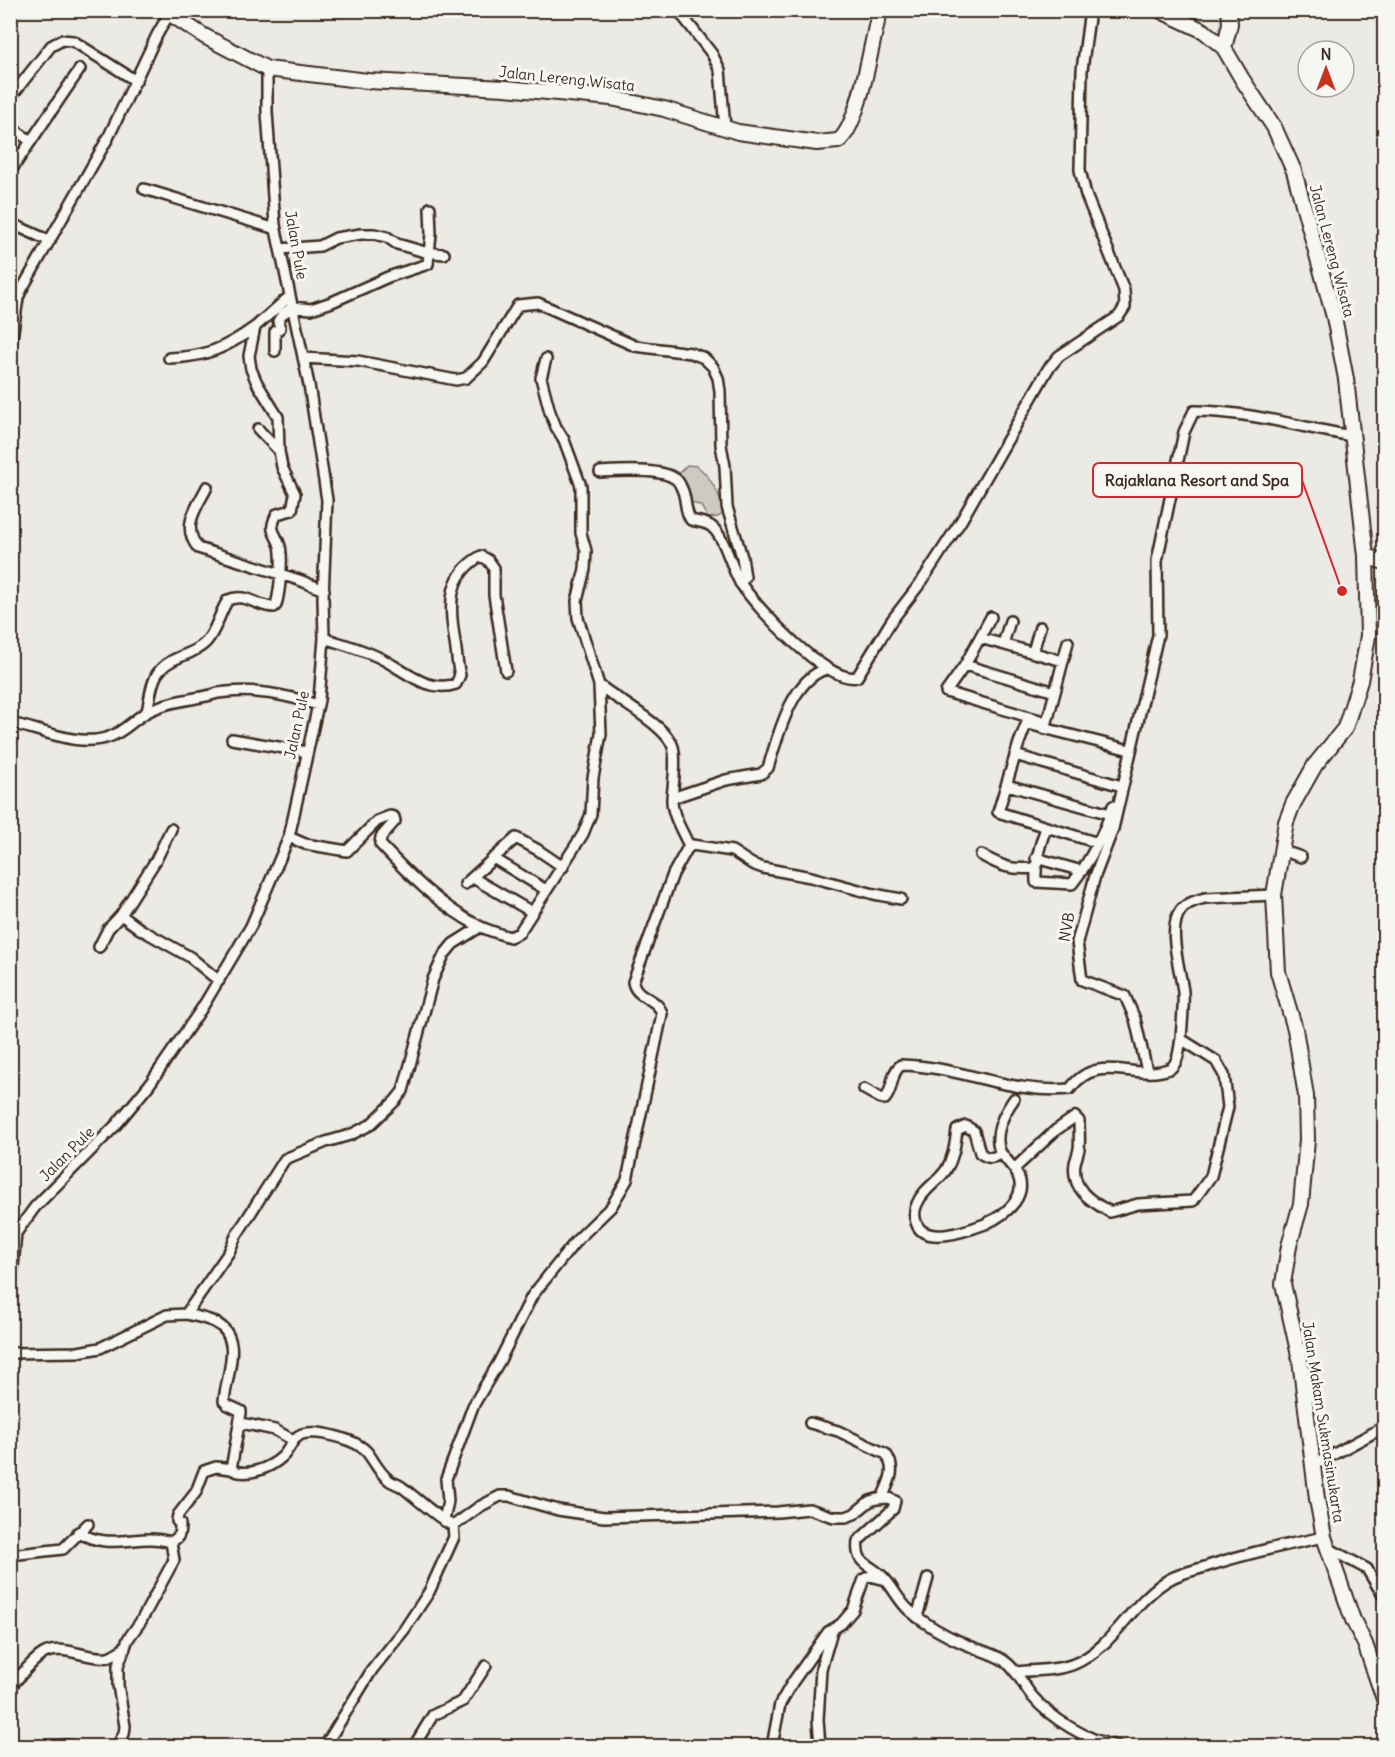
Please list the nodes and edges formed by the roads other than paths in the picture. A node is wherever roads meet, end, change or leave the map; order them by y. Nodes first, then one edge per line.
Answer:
1 (678, 10) edge
2 (881, 10) edge
3 (1090, 10) edge
4 (1160, 10) edge
5 (1229, 10) edge
6 (166, 12) edge
7 (1224, 48) junction
8 (80, 69) dead end
9 (267, 69) junction
10 (136, 81) junction
11 (10, 99) edge
12 (10, 127) edge
13 (725, 128) junction
14 (31, 141) junction
15 (10, 172) edge
16 (144, 189) dead end
17 (430, 207) dead end
18 (10, 223) edge
19 (276, 229) junction
20 (50, 241) junction
21 (280, 249) junction
22 (429, 252) junction
23 (444, 254) dead end
24 (290, 297) junction
25 (292, 307) junction
26 (255, 327) junction
27 (10, 351) edge
28 (275, 351) dead end
29 (169, 358) dead end
30 (303, 358) junction
31 (546, 359) dead end
32 (258, 429) dead end
33 (1352, 436) junction
34 (279, 451) junction
35 (600, 472) dead end
36 (207, 488) dead end
37 (1366, 556) junction
38 (1384, 562) edge
39 (279, 575) junction
40 (740, 583) junction
41 (324, 590) junction
42 (991, 617) dead end
43 (1010, 621) dead end
44 (1040, 627) dead end
45 (324, 638) junction
46 (980, 638) junction
47 (1068, 642) dead end
48 (1003, 644) junction
49 (1033, 652) junction
50 (1063, 661) junction
51 (965, 665) junction
52 (826, 669) junction
53 (506, 671) dead end
54 (599, 685) junction
55 (1055, 692) junction
56 (318, 705) junction
57 (147, 712) junction
58 (1028, 720) junction
59 (10, 723) edge
60 (1046, 725) junction
61 (1136, 731) junction
62 (232, 740) dead end
63 (1126, 749) junction
64 (307, 752) junction
65 (1015, 755) junction
66 (1007, 784) junction
67 (1118, 785) junction
68 (672, 798) junction
69 (1110, 814) junction
70 (1046, 828) junction
71 (171, 829) dead end
72 (289, 837) junction
73 (1098, 843) junction
74 (689, 846) junction
75 (1281, 850) junction
76 (981, 855) dead end
77 (1301, 857) dead end
78 (493, 858) junction
79 (1036, 863) junction
80 (563, 867) junction
81 (1082, 871) junction
82 (546, 890) junction
83 (1274, 895) junction
84 (901, 899) dead end
85 (532, 912) junction
86 (121, 915) junction
87 (480, 927) junction
88 (99, 947) dead end
89 (219, 981) junction
90 (1180, 1039) junction
91 (1147, 1071) junction
92 (864, 1089) dead end
93 (1014, 1099) dead end
94 (1001, 1153) junction
95 (1014, 1169) junction
96 (13, 1226) edge
97 (10, 1302) edge
98 (186, 1314) junction
99 (10, 1353) edge
100 (241, 1423) junction
101 (810, 1423) dead end
102 (1384, 1427) edge
103 (293, 1440) junction
104 (1314, 1465) junction
105 (231, 1469) junction
106 (882, 1498) junction
107 (448, 1523) junction
108 (88, 1524) dead end
109 (78, 1532) junction
110 (171, 1542) junction
111 (1326, 1542) junction
112 (10, 1555) edge
113 (928, 1578) dead end
114 (886, 1580) junction
115 (1384, 1597) edge
116 (917, 1617) junction
117 (832, 1629) junction
118 (124, 1648) junction
119 (486, 1666) dead end
120 (1015, 1672) junction
121 (10, 1688) edge
122 (1384, 1699) edge
123 (58, 1746) edge
124 (74, 1746) edge
125 (117, 1746) edge
126 (325, 1746) edge
127 (414, 1746) edge
128 (772, 1746) edge
129 (820, 1746) edge
130 (1117, 1746) edge

1 - 13 street
2 - 13 main road, Jalan Lereng Wisata
3 - 52 street
4 - 7 main road, Jalan Lereng Wisata
5 - 7 main road
6 - 9 main road, Jalan Lereng Wisata
6 - 10 street
7 - 33 main road, Jalan Lereng Wisata
8 - 14 street
9 - 13 main road, Jalan Lereng Wisata
9 - 19 street, Jalan Pule
10 - 11 street
10 - 20 street
12 - 14 street
14 - 15 street
16 - 19 street
17 - 22 street
18 - 20 street
19 - 21 street, Jalan Pule
20 - 27 street
21 - 22 street
21 - 24 street, Jalan Pule
22 - 23 street
22 - 25 street
24 - 25 street, Jalan Pule
24 - 26 street
25 - 28 street
25 - 30 street, Jalan Pule
26 - 29 street
26 - 34 street
30 - 40 street
30 - 41 street, Jalan Pule
31 - 54 street
32 - 34 street
33 - 37 main road, Jalan Lereng Wisata
33 - 61 street
34 - 39 street
35 - 40 street
36 - 39 street
37 - 38 main road
37 - 75 main road, Jalan Makam Sukmasinukarta
39 - 41 street
39 - 57 street
40 - 52 street
41 - 45 street, Jalan Pule
42 - 46 street
43 - 48 street
44 - 49 street
45 - 53 street
45 - 56 street, Jalan Pule
46 - 48 street
46 - 51 street
47 - 50 street
48 - 49 street
49 - 50 street
50 - 55 street
51 - 55 street
51 - 58 street
52 - 68 street
54 - 68 street
54 - 80 street
55 - 60 street
56 - 57 street
56 - 64 street, Jalan Pule
57 - 59 street
58 - 60 street
58 - 65 street
60 - 63 street
61 - 63 street
61 - 91 street, NVB
62 - 64 street
63 - 67 street
64 - 72 street, Jalan Pule
65 - 66 street
65 - 67 street
66 - 69 street
66 - 70 street
67 - 69 street
68 - 74 street
69 - 73 street
70 - 73 street
70 - 79 street
71 - 86 street
72 - 87 street
72 - 89 street, Jalan Pule
73 - 81 street
74 - 84 street
74 - 107 street
75 - 77 street
75 - 83 main road, Jalan Makam Sukmasinukarta
76 - 79 street
78 - 80 street
78 - 82 street
78 - 85 street
79 - 81 street
79 - 81 street
80 - 82 street
82 - 85 street
83 - 90 street
83 - 104 main road, Jalan Makam Sukmasinukarta
85 - 87 street
86 - 88 street
86 - 89 street
87 - 98 street
89 - 96 street, Jalan Pule
90 - 91 street
90 - 95 street
91 - 92 street
93 - 94 street
94 - 95 street
94 - 95 street
96 - 97 street, Jalan Pule
98 - 99 street
98 - 100 street
100 - 103 street
100 - 105 street
101 - 106 street
102 - 104 street
103 - 105 street
103 - 107 street
104 - 111 main road, Jalan Makam Sukmasinukarta
105 - 110 street
106 - 107 street
106 - 114 street
107 - 126 street
108 - 109 street
109 - 110 street
109 - 112 street
110 - 118 street
111 - 115 street
111 - 120 street
111 - 122 main road, Jalan Makam Sukmasinukarta
113 - 116 street
114 - 116 street
114 - 117 street
116 - 120 street
117 - 128 street
117 - 129 street
118 - 121 street
118 - 125 street
119 - 127 street
120 - 130 street
123 - 124 street

